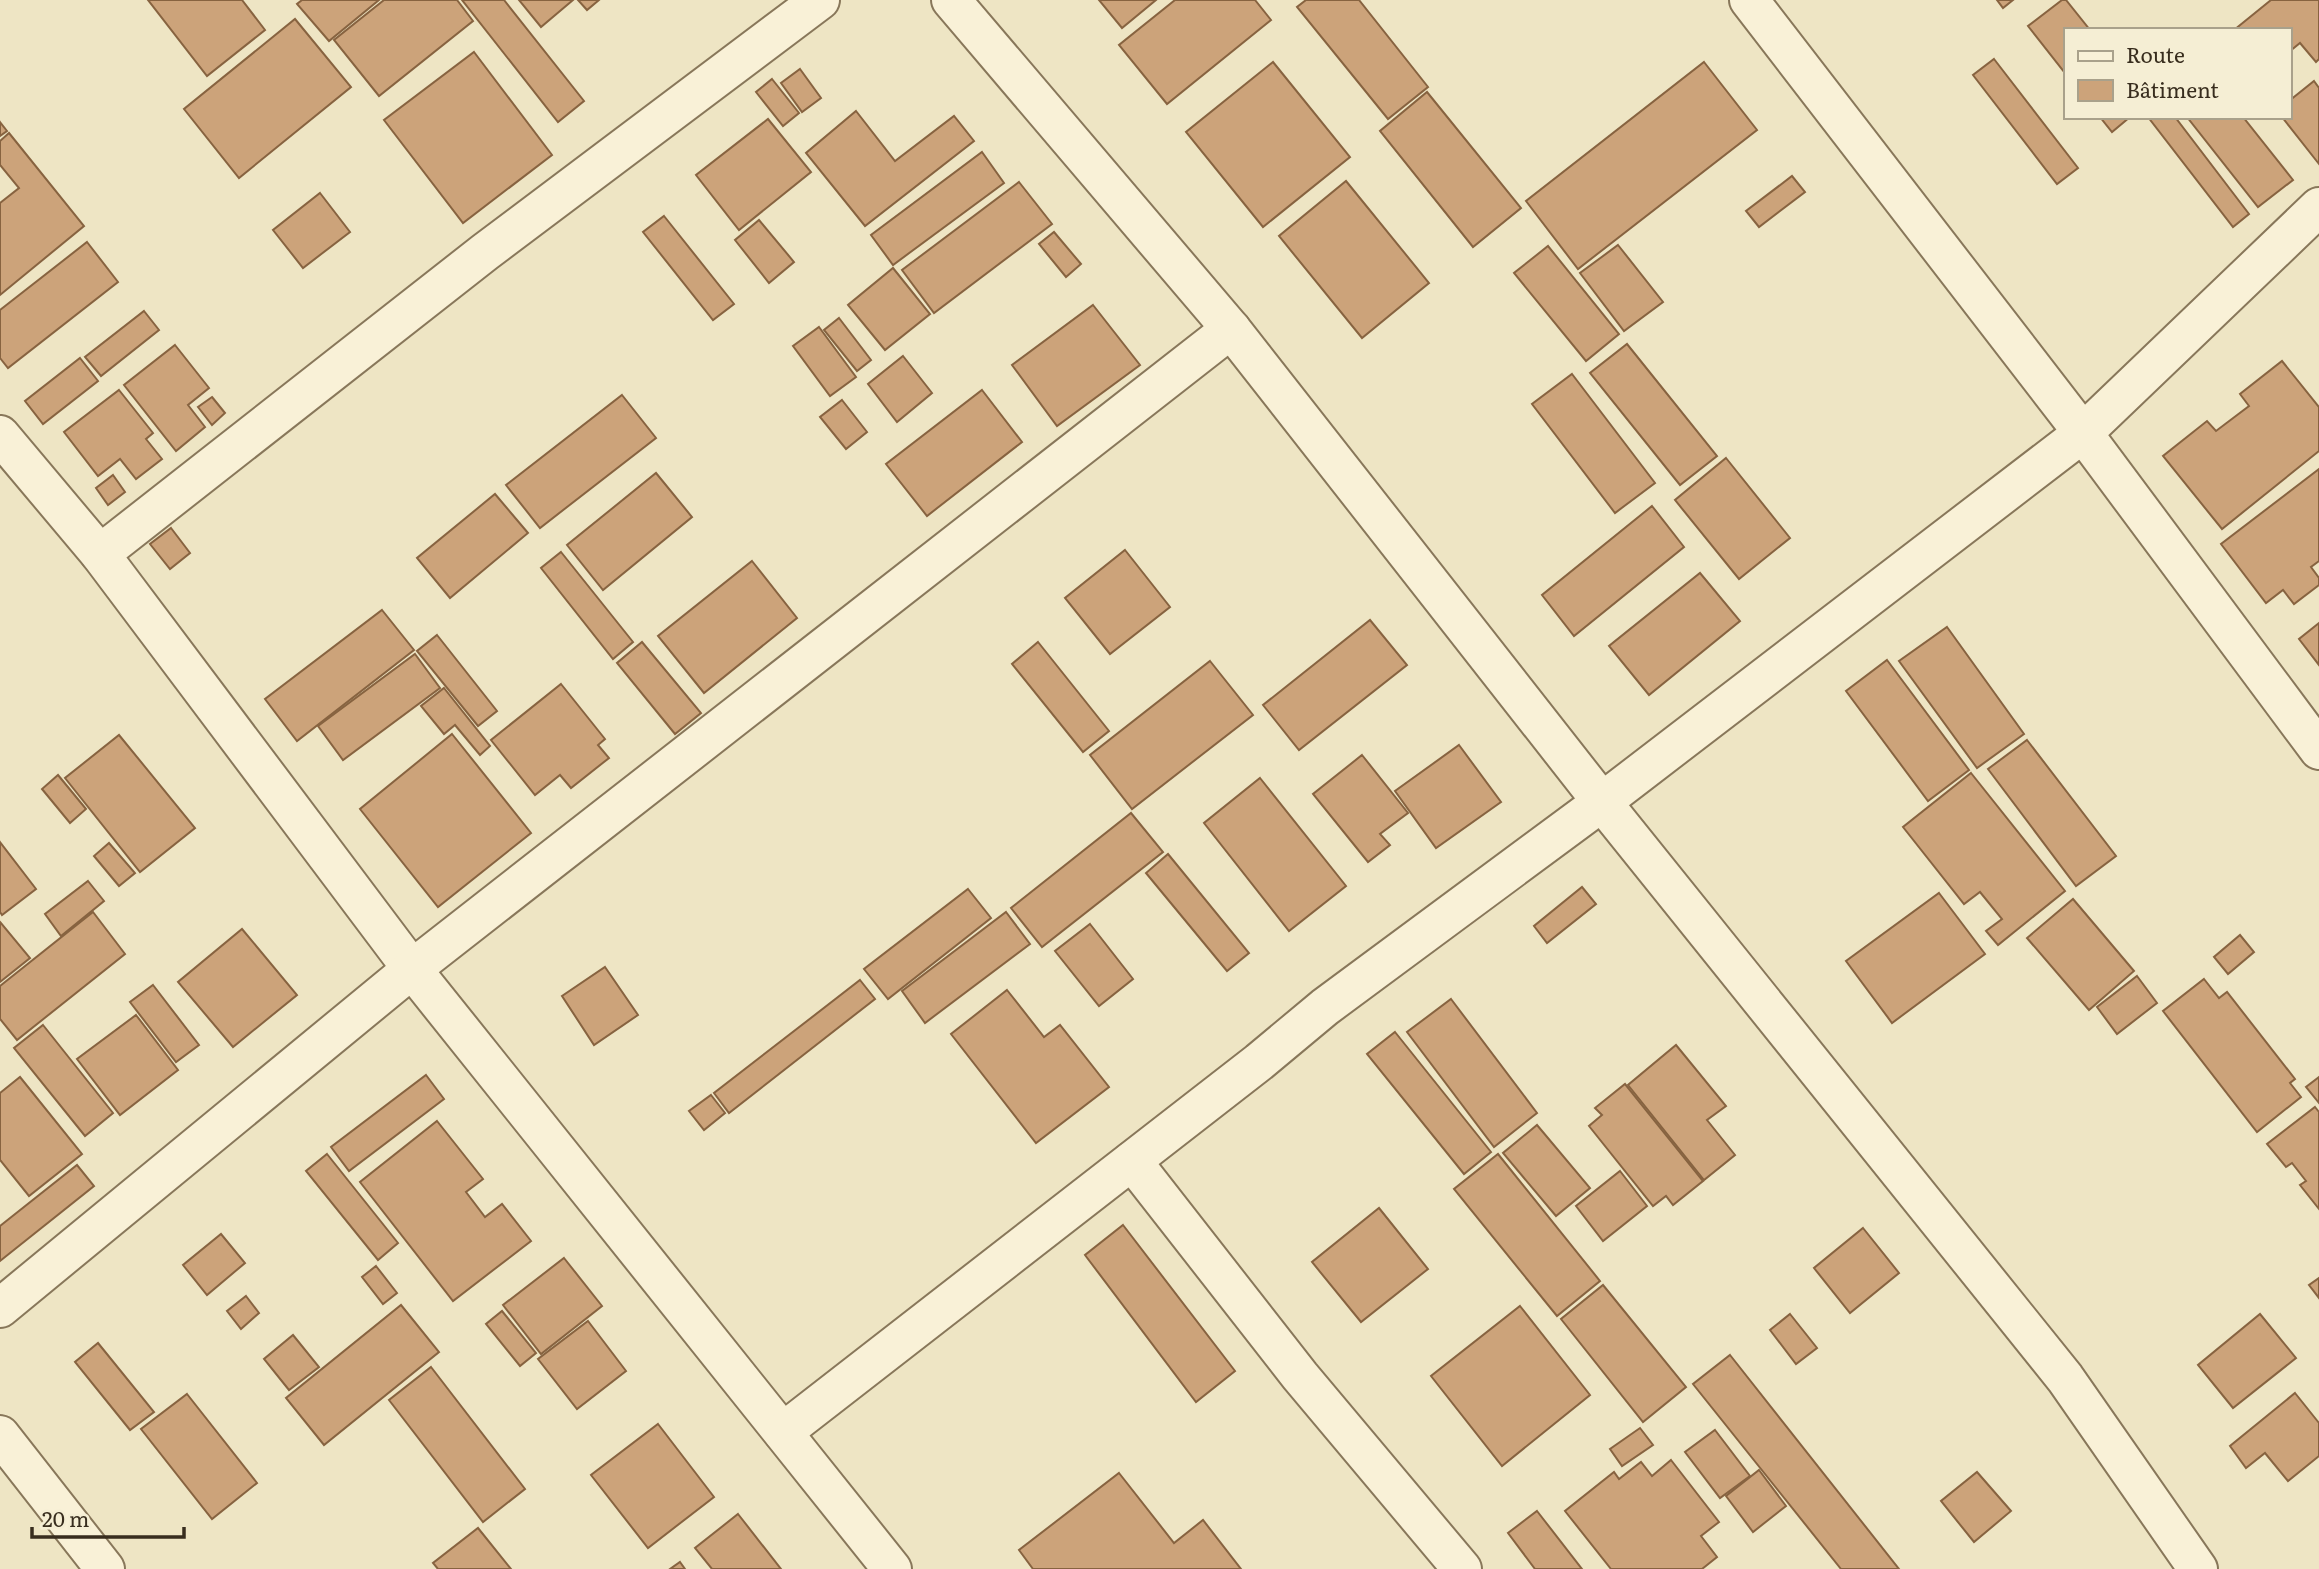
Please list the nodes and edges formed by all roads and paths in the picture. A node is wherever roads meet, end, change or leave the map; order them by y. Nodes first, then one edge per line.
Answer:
1 (820, 0) edge
2 (951, 0) edge
3 (1749, 0) edge
4 (2319, 206) edge
5 (1231, 329) junction
6 (2083, 433) junction
7 (0, 435) edge
8 (100, 554) junction
9 (2319, 750) edge
10 (1602, 802) junction
11 (412, 969) junction
12 (1132, 1161) junction
13 (0, 1308) edge
14 (782, 1432) junction
15 (0, 1435) edge
16 (105, 1569) edge
17 (892, 1569) edge
18 (1462, 1569) edge
19 (2198, 1569) edge

1 - 8 street
2 - 5 street
3 - 6 street
4 - 6 street
5 - 10 street
5 - 11 street
6 - 9 street
6 - 10 street
7 - 8 street
8 - 11 street
10 - 12 street
10 - 19 street
11 - 13 street
11 - 14 street
12 - 14 street
12 - 18 street
14 - 17 street
15 - 16 street

